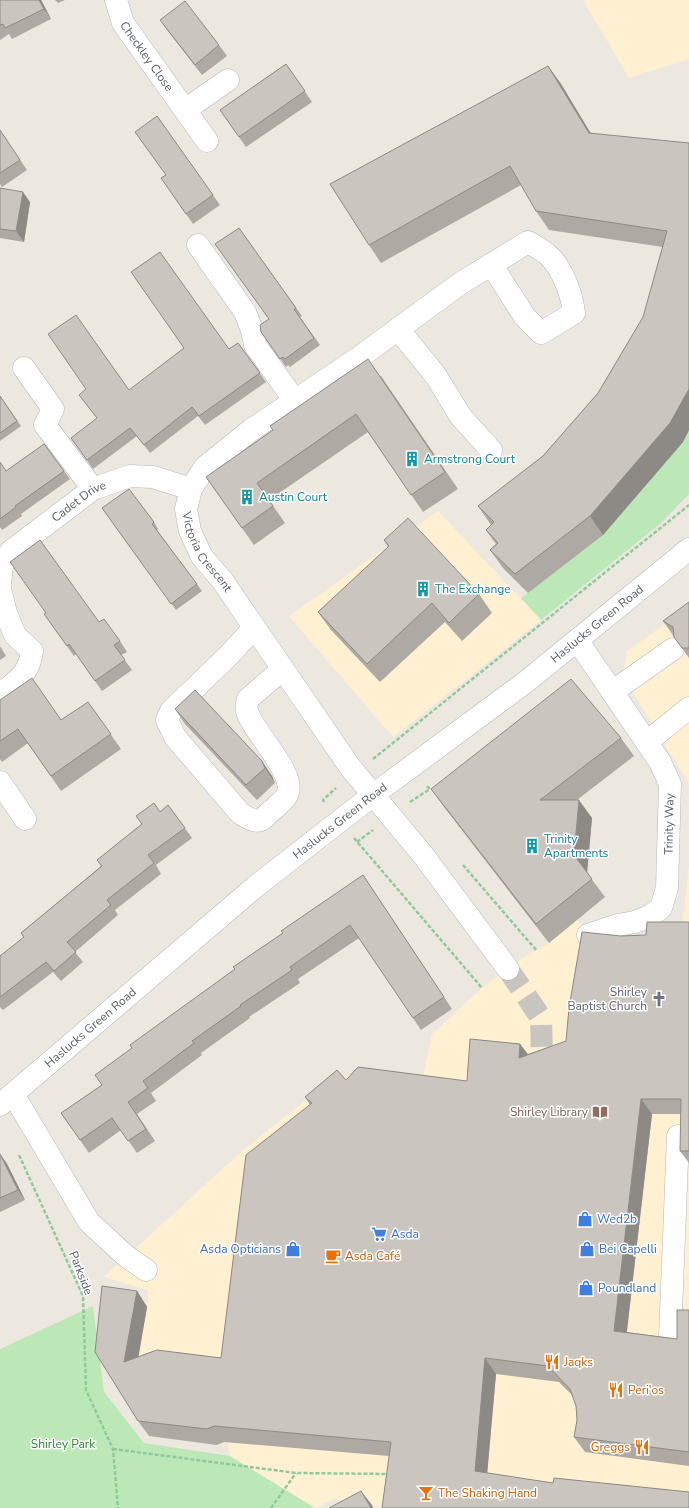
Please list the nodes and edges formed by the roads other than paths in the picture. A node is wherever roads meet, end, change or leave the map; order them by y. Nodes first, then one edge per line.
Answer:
1 (116, 0) edge
2 (228, 80) dead end
3 (185, 110) junction
4 (207, 141) dead end
5 (198, 245) dead end
6 (491, 264) dead end
7 (398, 329) junction
8 (24, 368) dead end
9 (294, 401) junction
10 (492, 450) dead end
11 (93, 489) junction
12 (191, 489) junction
13 (689, 549) edge
14 (1, 572) edge
15 (0, 589) edge
16 (254, 628) junction
17 (577, 640) junction
18 (674, 649) edge
19 (283, 669) junction
20 (612, 692) junction
21 (0, 695) edge
22 (689, 708) edge
23 (647, 742) junction
24 (0, 782) edge
25 (373, 795) junction
26 (25, 819) dead end
27 (588, 935) edge
28 (508, 969) tunnel mouth
29 (6, 1099) edge
30 (678, 1136) dead end
31 (682, 1231) edge
32 (146, 1270) dead end
33 (670, 1337) edge

1 - 3 street, Checkley Close
2 - 3 street
3 - 4 street, Checkley Close
5 - 9 street
6 - 7 street, Victoria Crescent
7 - 9 street, Victoria Crescent
7 - 10 street
8 - 11 street
9 - 12 street, Victoria Crescent
11 - 12 street, Cadet Drive
11 - 14 street, Cadet Drive
12 - 16 street, Victoria Crescent
13 - 17 street, Haslucks Green Road
15 - 21 street
16 - 19 street, Victoria Crescent
16 - 19 street
17 - 20 street, Trinity Way
17 - 25 street, Haslucks Green Road
18 - 20 street
19 - 25 street, Victoria Crescent
20 - 23 street, Trinity Way
22 - 23 street
23 - 27 street, Trinity Way
24 - 26 street
25 - 28 street, Victoria Crescent
25 - 29 street, Haslucks Green Road
29 - 32 street
30 - 31 street
31 - 33 street

